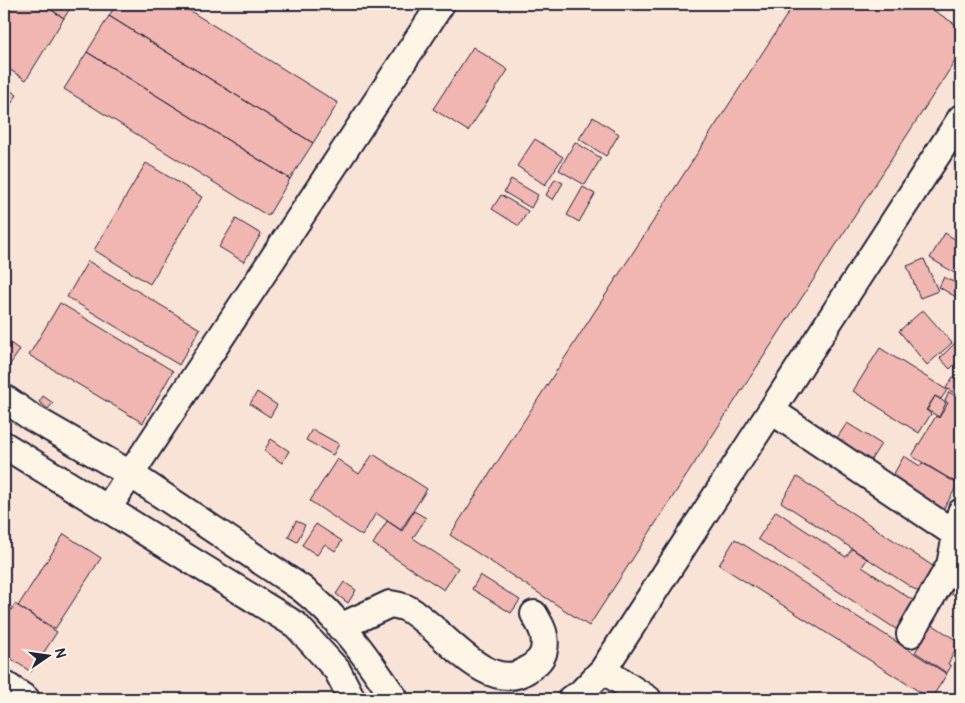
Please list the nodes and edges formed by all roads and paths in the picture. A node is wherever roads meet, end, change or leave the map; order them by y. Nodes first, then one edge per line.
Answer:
1 (441, 4) edge
2 (961, 118) edge
3 (4, 398) edge
4 (772, 411) junction
5 (31, 417) junction
6 (6, 452) edge
7 (132, 475) junction
8 (108, 508) junction
9 (958, 523) edge
10 (534, 614) dead end
11 (340, 627) junction
12 (910, 634) dead end
13 (603, 670) junction
14 (4, 684) edge
15 (26, 699) edge
16 (352, 699) edge
17 (395, 699) edge
18 (571, 699) edge
19 (648, 699) edge

1 - 7 lane
2 - 4 lane
3 - 5 lane
4 - 9 lane
4 - 13 lane
5 - 6 lane
5 - 7 lane
6 - 8 lane
7 - 8 lane
7 - 11 lane
8 - 16 lane
9 - 12 lane
10 - 11 lane
11 - 17 lane
13 - 18 lane
13 - 19 lane
14 - 15 lane

